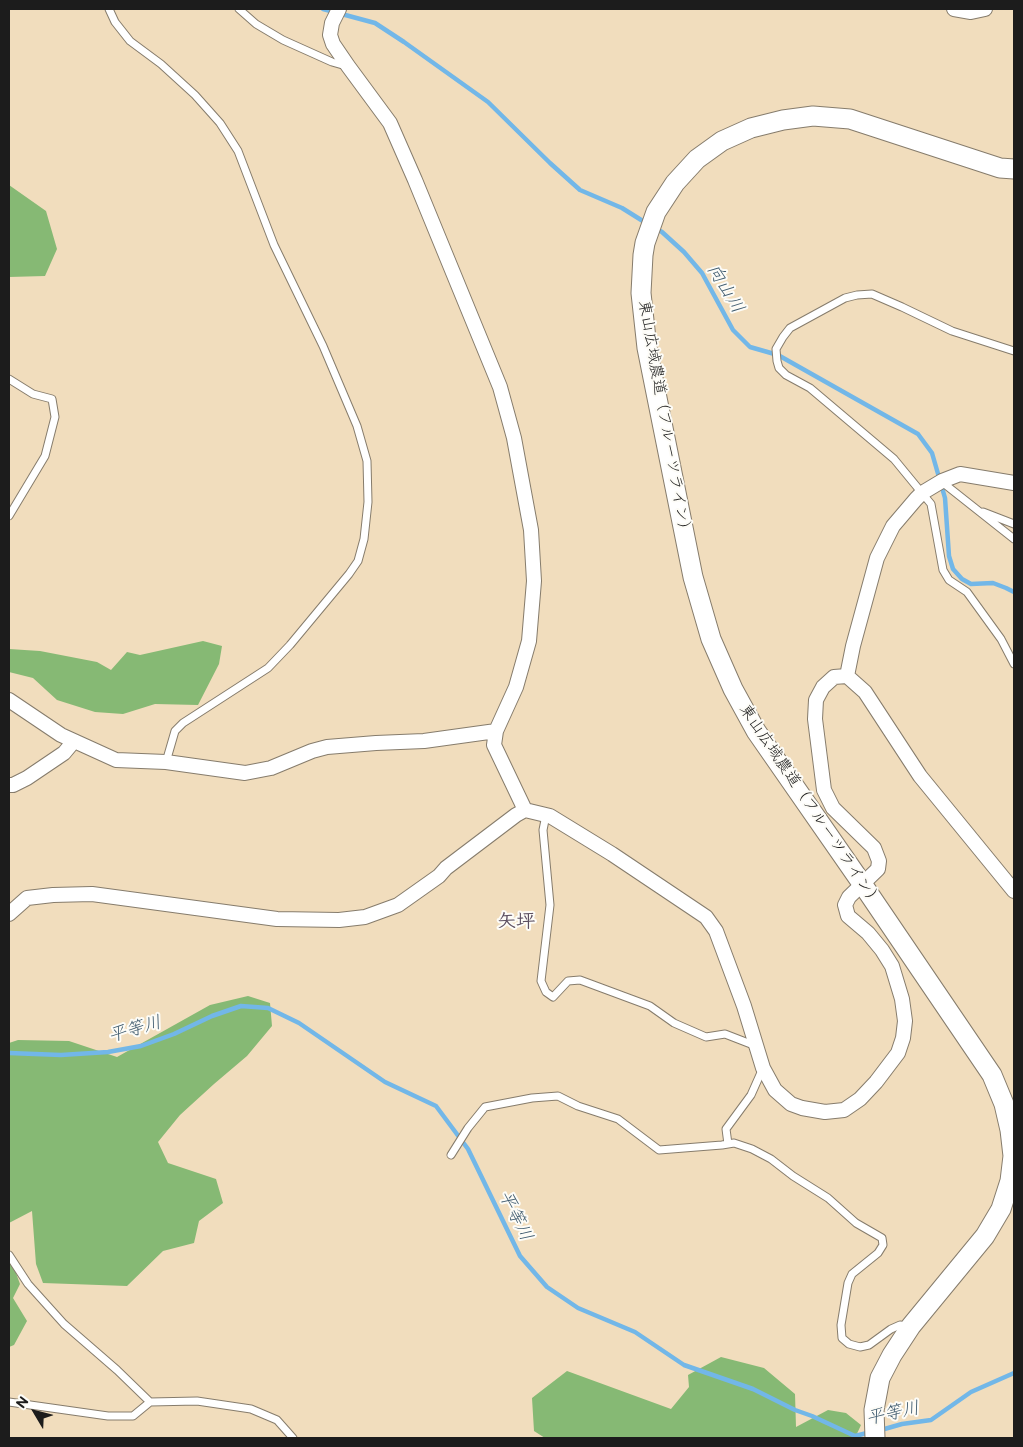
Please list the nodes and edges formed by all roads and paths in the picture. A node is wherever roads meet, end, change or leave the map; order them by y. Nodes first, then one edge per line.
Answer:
1 (109, 9) edge
2 (239, 9) edge
3 (954, 9) edge
4 (985, 9) edge
5 (336, 15) edge
6 (348, 66) junction
7 (1014, 169) edge
8 (1014, 351) edge
9 (9, 379) edge
10 (942, 481) junction
11 (1014, 483) edge
12 (922, 493) junction
13 (976, 509) junction
14 (9, 516) edge
15 (1014, 524) edge
16 (1014, 539) edge
17 (1014, 664) edge
18 (848, 676) junction
19 (9, 700) edge
20 (496, 730) junction
21 (74, 741) junction
22 (166, 762) junction
23 (9, 785) edge
24 (525, 810) junction
25 (546, 815) junction
26 (863, 885) junction
27 (1014, 891) edge
28 (9, 914) edge
29 (756, 1046) junction
30 (763, 1068) junction
31 (728, 1144) junction
32 (453, 1151) dead end
33 (9, 1256) edge
34 (911, 1326) junction
35 (9, 1402) edge
36 (150, 1402) junction
37 (293, 1438) edge
38 (875, 1438) edge

1 - 22 lane
2 - 6 lane
3 - 4 street
5 - 6 street
6 - 20 street
7 - 26 street, 東山広域農道（フルーツライン）
8 - 12 lane
9 - 14 lane
10 - 11 street
10 - 12 street
10 - 13 lane
12 - 17 lane
12 - 18 street
13 - 15 lane
13 - 16 lane
18 - 26 street
18 - 27 street
19 - 21 street
20 - 22 street
20 - 24 street
21 - 22 street
21 - 23 street
24 - 25 street
24 - 28 street
25 - 29 street
25 - 29 lane
26 - 30 street
26 - 34 street, 東山広域農道（フルーツライン）
29 - 30 street
30 - 31 lane
31 - 32 lane
31 - 34 lane
33 - 36 lane
34 - 38 street, 東山広域農道（フルーツライン）
35 - 36 lane
36 - 37 lane

